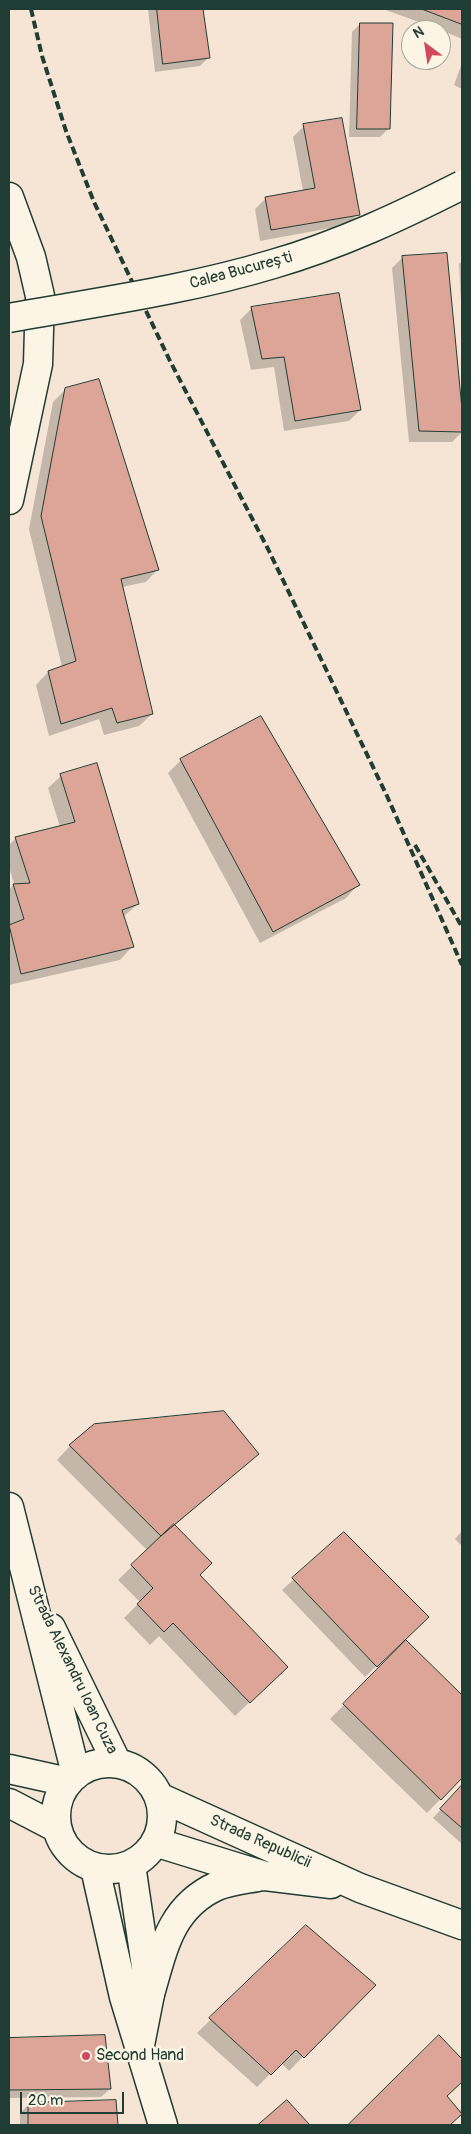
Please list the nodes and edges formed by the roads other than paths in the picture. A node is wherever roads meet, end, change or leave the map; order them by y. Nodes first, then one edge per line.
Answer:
1 (462, 185) edge
2 (9, 197) edge
3 (9, 318) edge
4 (9, 500) edge
5 (9, 1507) edge
6 (26, 1578) junction
7 (117, 1763) junction
8 (9, 1769) edge
9 (72, 1778) junction
10 (159, 1797) junction
11 (9, 1803) edge
12 (57, 1828) junction
13 (155, 1842) junction
14 (131, 1865) junction
15 (95, 1868) junction
16 (265, 1876) junction
17 (360, 1888) junction
18 (462, 1925) edge
19 (150, 1994) junction
20 (140, 2047) junction
21 (163, 2125) edge

1 - 3 main road, Calea București, bridge
2 - 4 main road
5 - 6 main road, Strada Alexandru Ioan Cuza
6 - 7 main road, Strada Alexandru Ioan Cuza
6 - 9 main road, Strada Alexandru Ioan Cuza
7 - 9 main road
7 - 10 main road, Strada Republicii
8 - 9 main road
9 - 12 main road
10 - 13 main road
10 - 17 main road, Strada Republicii
11 - 12 main road
12 - 15 main road
13 - 14 main road
13 - 16 main road, Strada Republicii
14 - 15 main road
14 - 19 main road
15 - 20 main road
16 - 17 main road, Strada Republicii
16 - 19 main road
17 - 18 main road, Strada Republicii
19 - 20 main road
20 - 21 main road

